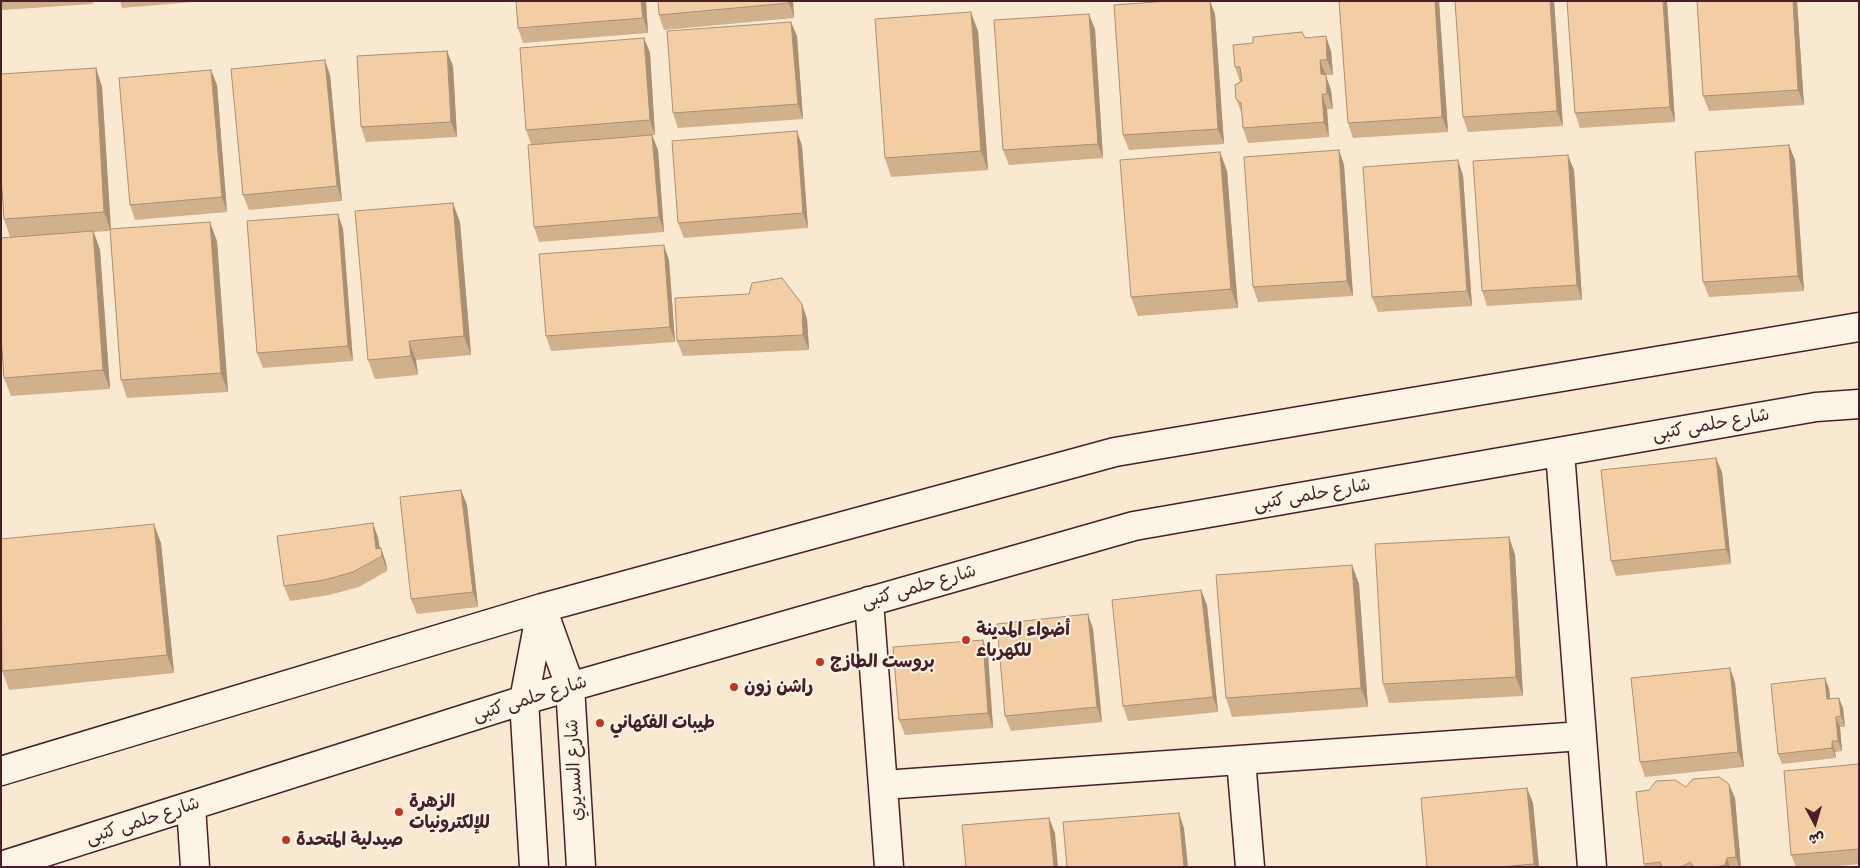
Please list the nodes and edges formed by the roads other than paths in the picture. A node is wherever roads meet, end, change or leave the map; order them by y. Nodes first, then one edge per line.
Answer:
1 (1859, 326) edge
2 (1859, 404) edge
3 (1560, 452) junction
4 (869, 601) junction
5 (542, 608) junction
6 (570, 686) junction
7 (524, 700) junction
8 (1582, 736) junction
9 (1241, 760) junction
10 (1, 771) edge
11 (883, 785) junction
12 (191, 806) junction
13 (1, 866) edge
14 (195, 867) edge
15 (534, 867) edge
16 (581, 867) edge
17 (890, 867) edge
18 (1250, 867) edge
19 (1592, 867) edge

1 - 5 street
2 - 3 street, شارع حلمى كتبى
3 - 4 street, شارع حلمى كتبى
3 - 8 street
4 - 6 street, شارع حلمى كتبى
4 - 11 street
5 - 6 street, شارع السديري
5 - 7 street
5 - 10 street
6 - 7 street, شارع حلمى كتبى
6 - 16 street, شارع السديري
7 - 12 street, شارع حلمى كتبى
7 - 15 street
8 - 9 street
8 - 19 street
9 - 11 street
9 - 18 street
11 - 17 street
12 - 13 street, شارع حلمى كتبى
12 - 14 street

